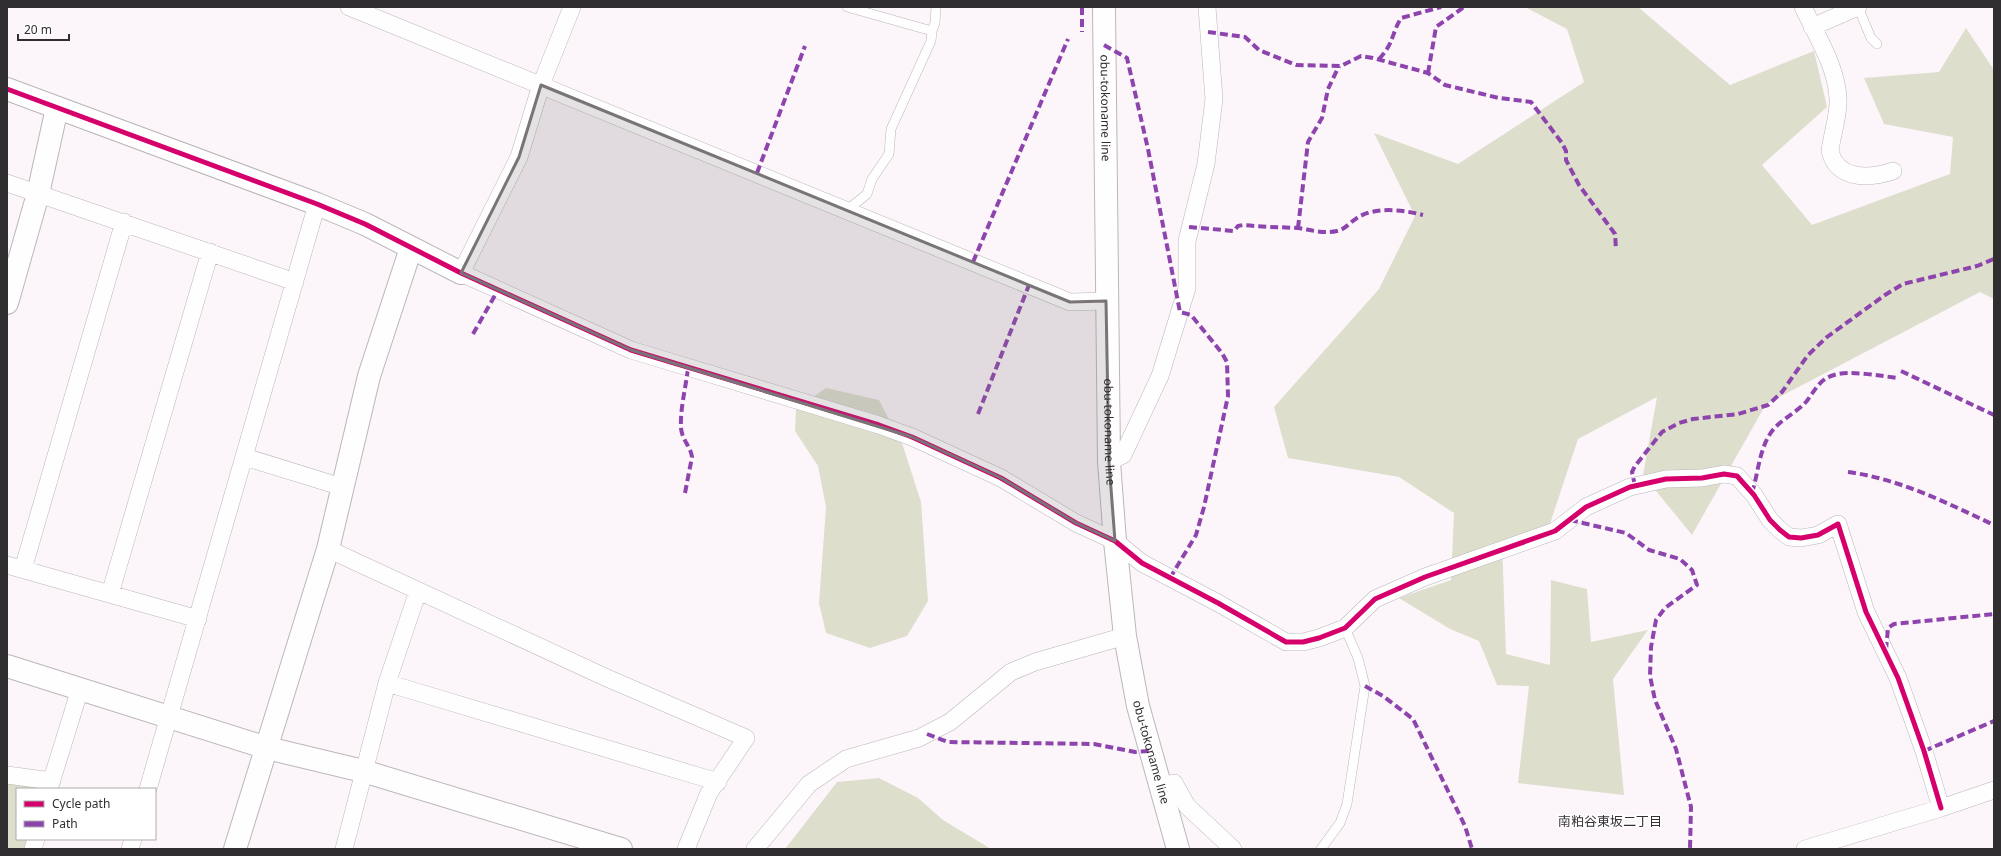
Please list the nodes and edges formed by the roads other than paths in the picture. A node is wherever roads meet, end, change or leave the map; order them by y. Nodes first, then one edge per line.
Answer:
1 (349, 7) edge
2 (572, 7) edge
3 (847, 7) edge
4 (936, 7) edge
5 (1104, 7) edge
6 (1207, 7) edge
7 (1803, 7) edge
8 (1858, 7) edge
9 (1812, 27) junction
10 (932, 31) junction
11 (1877, 44) dead end
12 (541, 84) junction
13 (7, 89) edge
14 (57, 108) junction
15 (1893, 171) dead end
16 (7, 183) edge
17 (38, 194) junction
18 (317, 204) junction
19 (849, 212) junction
20 (124, 222) junction
21 (411, 248) junction
22 (210, 252) junction
23 (461, 273) junction
24 (295, 282) junction
25 (1106, 301) junction
26 (7, 303) edge
27 (245, 457) junction
28 (1109, 462) junction
29 (342, 487) junction
30 (1115, 541) junction
31 (328, 549) junction
32 (15, 567) edge
33 (418, 591) junction
34 (110, 594) junction
35 (198, 619) junction
36 (1345, 628) junction
37 (1125, 636) junction
38 (7, 666) edge
39 (387, 683) junction
40 (80, 689) junction
41 (169, 717) junction
42 (267, 748) junction
43 (364, 771) junction
44 (7, 775) edge
45 (718, 782) junction
46 (51, 785) edge
47 (1160, 786) junction
48 (148, 788) edge
49 (1994, 790) edge
50 (1941, 808) junction
51 (235, 849) edge
52 (344, 849) edge
53 (622, 849) edge
54 (686, 849) edge
55 (755, 849) edge
56 (1178, 849) edge
57 (1233, 849) edge
58 (1322, 849) edge
59 (1805, 849) edge

1 - 12 street
2 - 12 street
3 - 10 lane
4 - 10 lane
5 - 25 street, obu-tokoname line
6 - 28 street
7 - 9 street
8 - 9 street
8 - 11 lane
9 - 15 street
10 - 19 lane
12 - 19 street
12 - 23 street
13 - 14 street
14 - 17 street
14 - 18 street
16 - 17 street
17 - 20 street
17 - 26 street
18 - 21 street
18 - 24 street
19 - 25 street
20 - 22 street
20 - 32 street
21 - 23 street
21 - 29 street
22 - 24 street
22 - 34 street
23 - 30 street
24 - 27 street
25 - 28 street, obu-tokoname line
27 - 29 street
27 - 35 street
28 - 30 street, obu-tokoname line
29 - 31 street
30 - 36 street
30 - 37 street, obu-tokoname line
31 - 33 street
31 - 42 street
32 - 34 street
33 - 39 street
33 - 45 street
34 - 35 street
35 - 41 street
36 - 50 street
36 - 58 lane
37 - 47 street, obu-tokoname line
37 - 55 street
38 - 40 street
39 - 43 street
39 - 45 street
40 - 41 street
40 - 46 street
41 - 42 street
41 - 48 street
42 - 43 street
42 - 51 street
43 - 52 street
43 - 53 street
44 - 46 street
45 - 54 street
47 - 56 street, obu-tokoname line
47 - 57 street
49 - 50 street
50 - 59 street

